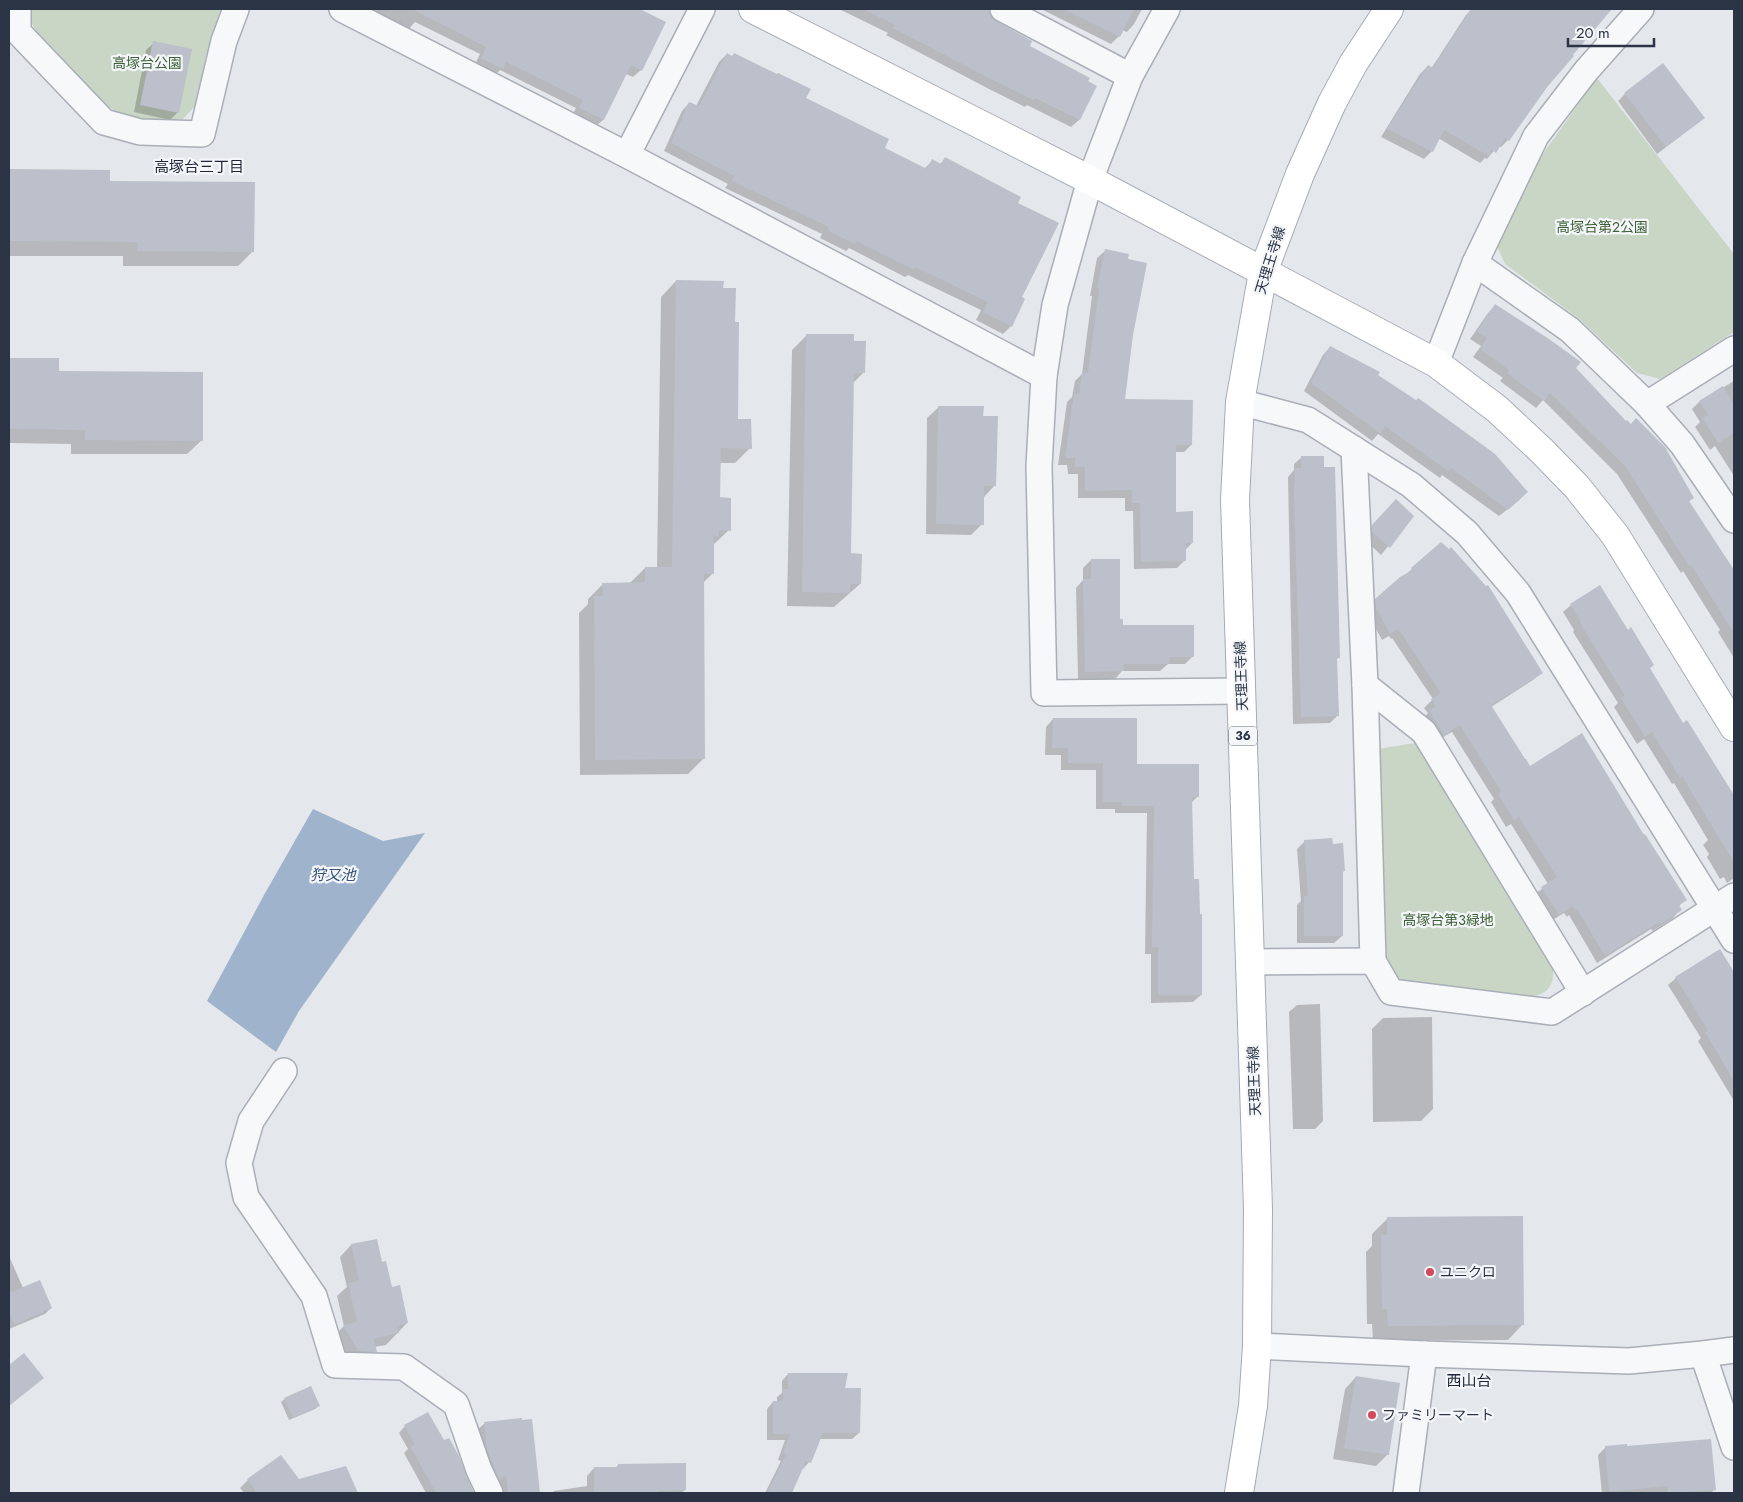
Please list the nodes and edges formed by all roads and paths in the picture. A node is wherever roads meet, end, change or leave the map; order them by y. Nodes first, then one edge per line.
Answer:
1 (18, 9) edge
2 (236, 9) edge
3 (342, 9) edge
4 (702, 9) edge
5 (753, 9) edge
6 (1003, 9) edge
7 (1167, 9) edge
8 (1389, 9) edge
9 (1639, 9) edge
10 (1130, 76) junction
11 (627, 155) junction
12 (1090, 180) junction
13 (1475, 264) junction
14 (1263, 272) junction
15 (1734, 349) edge
16 (1436, 363) junction
17 (1044, 376) junction
18 (1240, 402) junction
19 (1647, 404) junction
20 (1354, 448) junction
21 (1734, 520) edge
22 (1365, 685) junction
23 (1242, 690) junction
24 (1734, 727) edge
25 (1724, 902) edge
26 (1734, 940) edge
27 (1373, 961) junction
28 (1251, 962) junction
29 (1583, 993) junction
30 (284, 1071) dead end
31 (1258, 1346) junction
32 (1734, 1350) edge
33 (1424, 1354) junction
34 (1703, 1354) junction
35 (1734, 1447) edge
36 (490, 1493) edge
37 (1239, 1493) edge
38 (1406, 1493) edge

1 - 2 street
3 - 11 street
4 - 11 street
5 - 12 main road
6 - 10 street
7 - 10 street
8 - 14 main road, 天理王寺線 / 36
9 - 13 street
10 - 12 street
11 - 17 street
12 - 14 main road
12 - 17 street
13 - 16 street
13 - 19 street
14 - 16 main road
14 - 18 main road, 天理王寺線 / 36
15 - 19 street
16 - 24 main road
17 - 23 street
18 - 20 street
18 - 23 main road, 天理王寺線 / 36
19 - 21 street
20 - 22 street
20 - 25 street
22 - 27 street
22 - 29 street
23 - 28 main road, 天理王寺線 / 36
25 - 26 street
25 - 29 street
27 - 28 street
27 - 29 street
28 - 31 main road, 天理王寺線 / 36
30 - 36 street
31 - 33 street
31 - 37 main road, 天理王寺線 / 36
32 - 34 street
33 - 34 street
33 - 38 street
34 - 35 street

